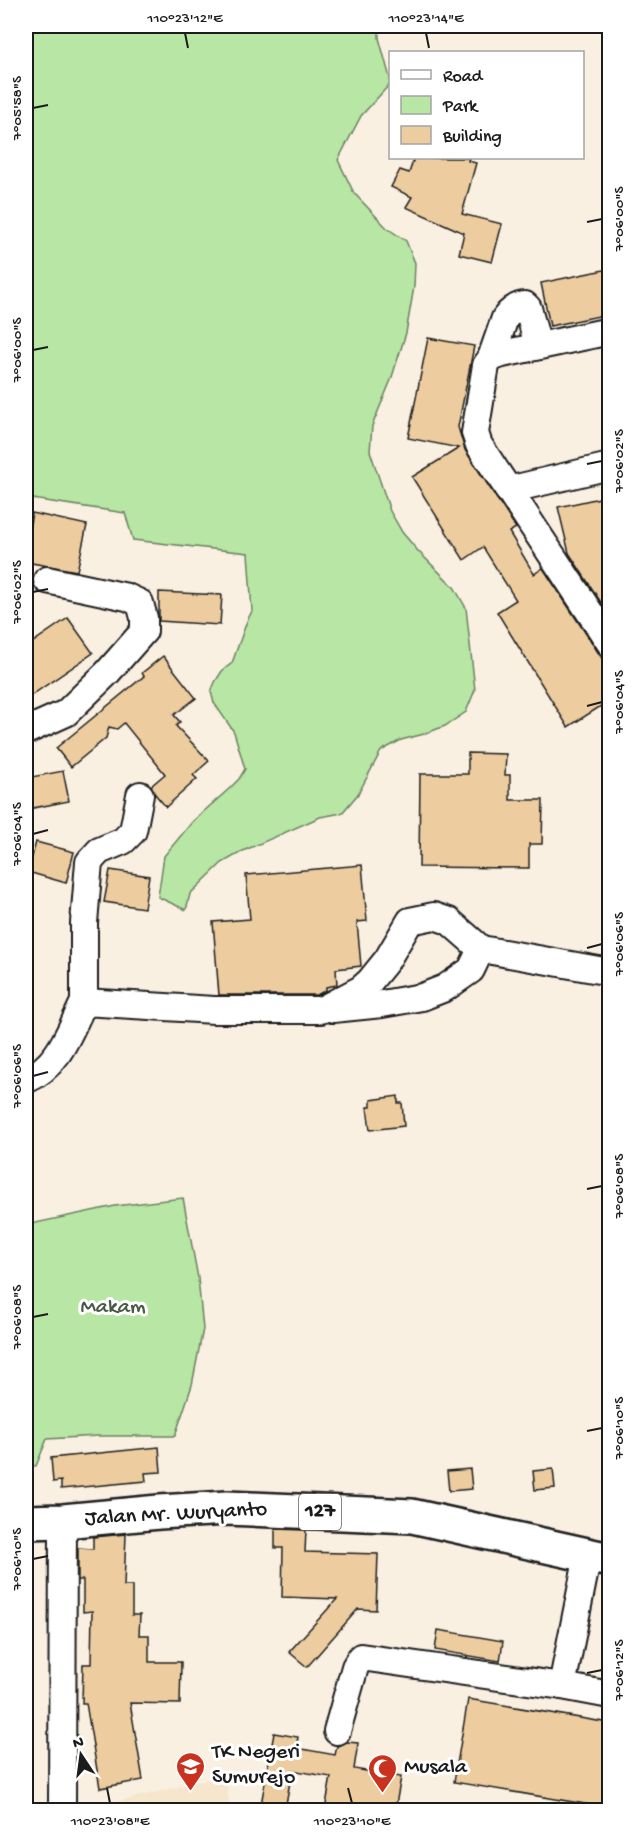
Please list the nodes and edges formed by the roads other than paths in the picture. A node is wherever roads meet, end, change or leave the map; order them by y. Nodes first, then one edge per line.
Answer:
1 (609, 331) edge
2 (538, 346) junction
3 (492, 358) junction
4 (609, 466) edge
5 (508, 490) junction
6 (47, 580) dead end
7 (609, 643) edge
8 (26, 731) edge
9 (140, 795) dead end
10 (481, 949) junction
11 (609, 972) edge
12 (84, 1002) junction
13 (321, 1010) junction
14 (26, 1080) edge
15 (63, 1521) junction
16 (26, 1522) edge
17 (599, 1557) edge
18 (562, 1686) junction
19 (609, 1695) edge
20 (337, 1731) dead end
21 (62, 1810) edge

1 - 2 street
2 - 3 street
2 - 3 street
3 - 5 street
4 - 5 street
5 - 7 street
6 - 8 street
9 - 12 street
10 - 11 street
10 - 13 street
10 - 13 street
12 - 13 street
12 - 14 street
15 - 16 main road, Jalan Mr. Wuryanto / 127
15 - 17 main road, Jalan Mr. Wuryanto / 127
15 - 21 street
17 - 18 street
18 - 19 street
18 - 20 street

